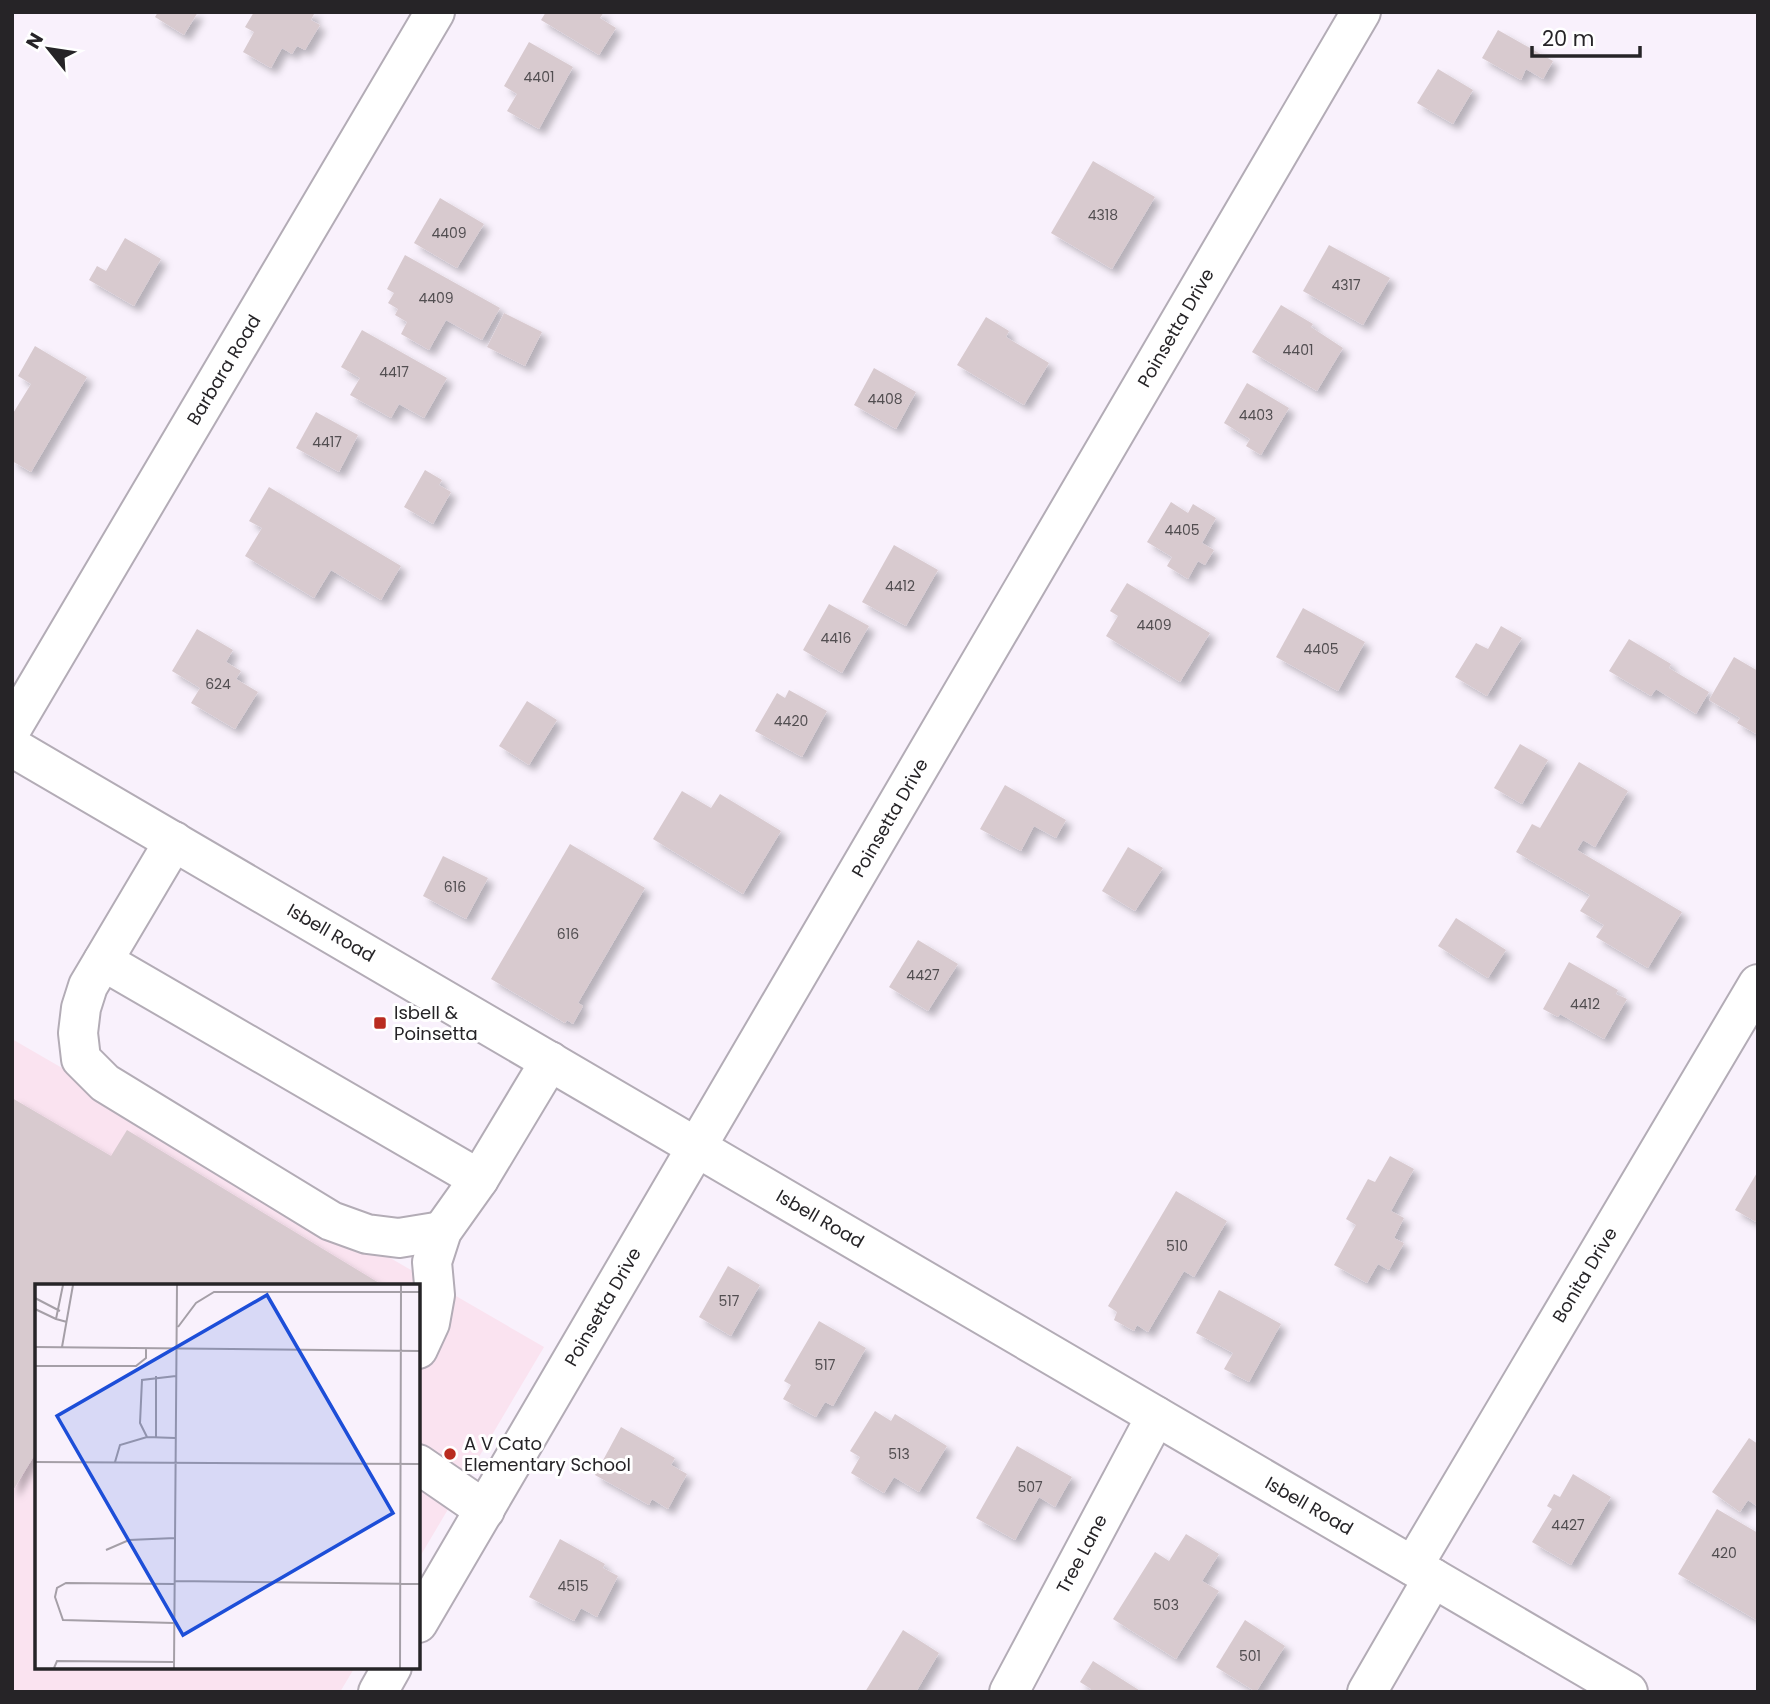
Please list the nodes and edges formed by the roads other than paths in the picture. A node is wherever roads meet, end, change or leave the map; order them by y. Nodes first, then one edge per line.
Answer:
1 (436, 12) edge
2 (1361, 12) edge
3 (12, 728) edge
4 (12, 747) edge
5 (174, 841) junction
6 (103, 961) junction
7 (1758, 985) edge
8 (550, 1061) junction
9 (697, 1147) junction
10 (479, 1179) junction
11 (442, 1231) junction
12 (420, 1345) edge
13 (1156, 1416) junction
14 (420, 1465) edge
15 (485, 1510) junction
16 (1423, 1572) junction
17 (420, 1620) edge
18 (391, 1669) edge
19 (378, 1692) edge
20 (1009, 1692) edge
21 (1367, 1692) edge
22 (1628, 1692) edge

1 - 3 street, Barbara Road
2 - 9 street, Poinsetta Drive
4 - 5 street, Isbell Road
5 - 6 street
5 - 8 street, Isbell Road
6 - 10 street
6 - 11 street
7 - 16 street, Bonita Drive
8 - 9 street, Isbell Road
8 - 10 street
9 - 13 street, Isbell Road
9 - 15 street, Poinsetta Drive
10 - 11 street
11 - 12 street
13 - 16 street, Isbell Road
13 - 20 street, Tree Lane
14 - 15 street
15 - 17 street, Poinsetta Drive
16 - 21 street, Bonita Drive
16 - 22 street, Isbell Road
18 - 19 street

